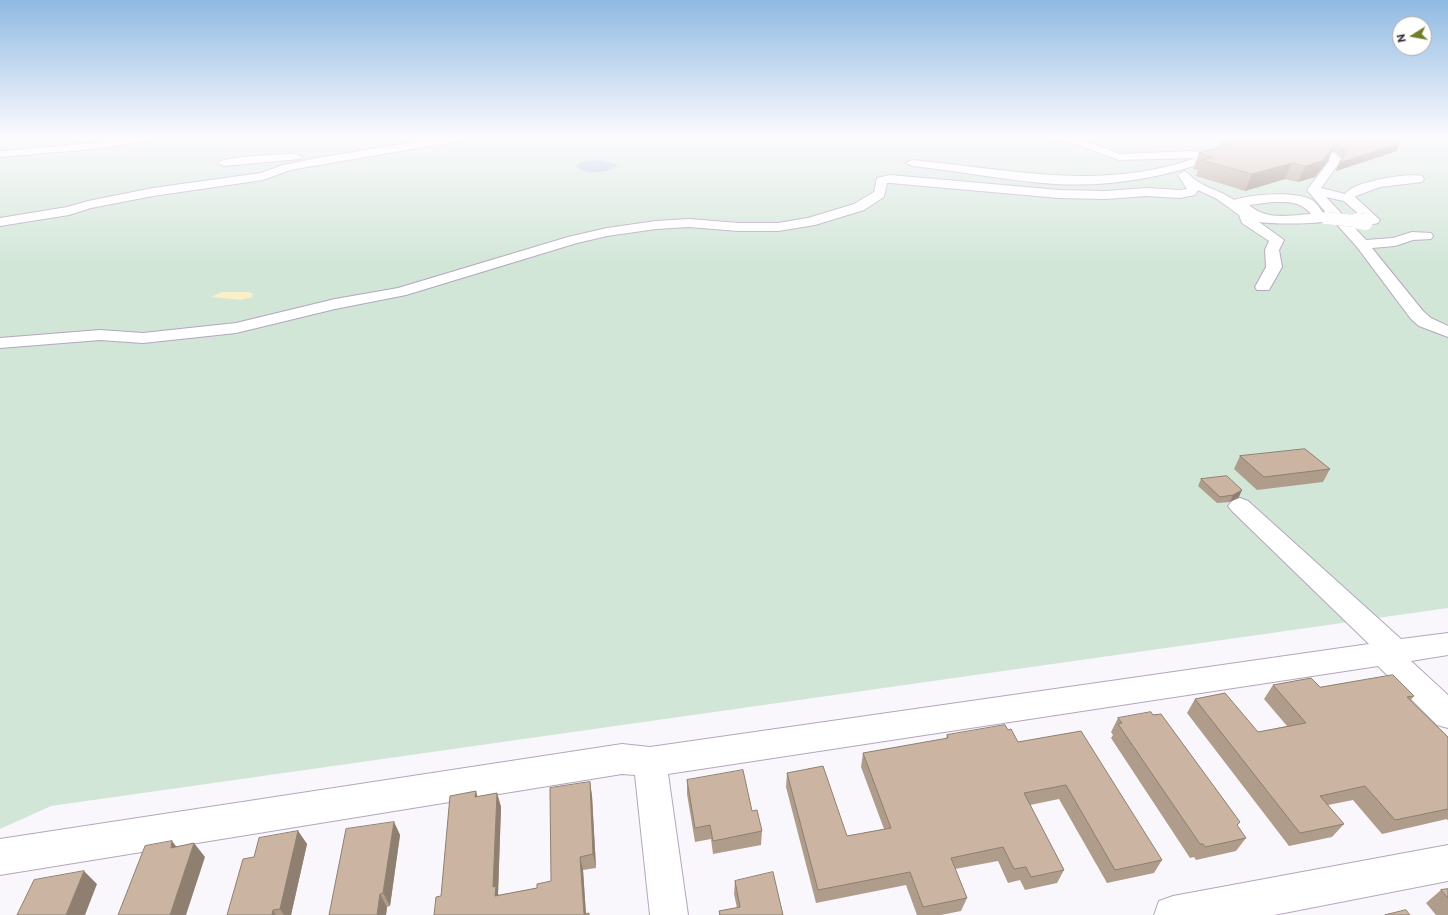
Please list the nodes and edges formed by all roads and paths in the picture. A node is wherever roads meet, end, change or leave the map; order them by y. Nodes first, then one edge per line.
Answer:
1 (223, 179) edge
2 (245, 179) edge
3 (1048, 179) edge
4 (1097, 179) edge
5 (1184, 179) edge
6 (1321, 179) edge
7 (1418, 180) dead end
8 (223, 182) junction
9 (1190, 187) junction
10 (1362, 188) junction
11 (1313, 190) junction
12 (1380, 191) dead end
13 (1348, 198) junction
14 (1321, 218) junction
15 (0, 222) edge
16 (1426, 236) dead end
17 (1362, 244) junction
18 (1263, 287) dead end
19 (1448, 332) edge
20 (0, 342) edge
21 (1240, 506) dead end
22 (1448, 644) edge
23 (1390, 652) junction
24 (1448, 715) edge
25 (650, 762) junction
26 (0, 857) edge
27 (1448, 862) edge
28 (669, 915) edge
29 (1173, 915) edge

1 - 8 street
2 - 8 street
3 - 4 street
5 - 9 street
6 - 11 street
7 - 10 street
8 - 15 street
9 - 18 street
9 - 20 street
10 - 12 street
10 - 13 street
11 - 13 street
11 - 17 street
13 - 14 street, bridge
14 - 14 street
16 - 17 street
17 - 19 street
21 - 23 street
22 - 23 street
23 - 24 street
23 - 25 street
25 - 26 street
25 - 28 street
27 - 29 street

